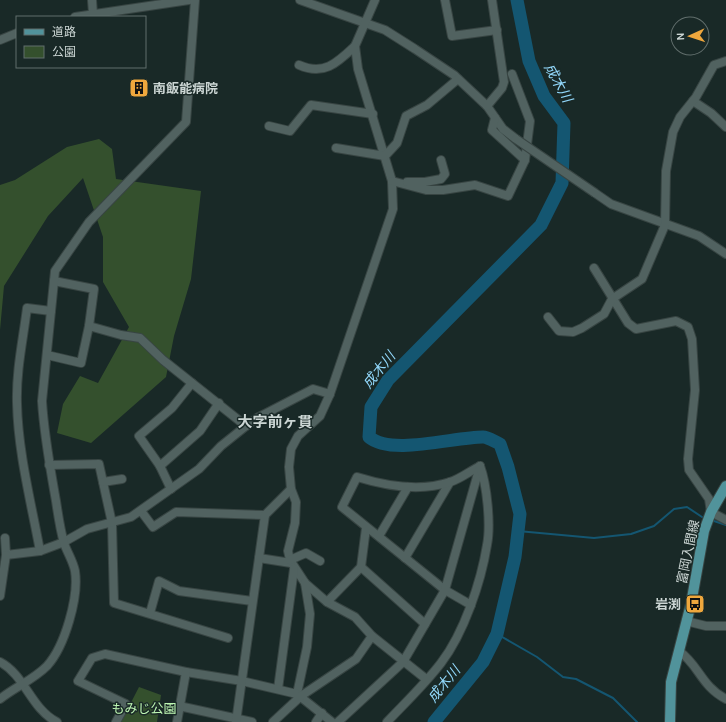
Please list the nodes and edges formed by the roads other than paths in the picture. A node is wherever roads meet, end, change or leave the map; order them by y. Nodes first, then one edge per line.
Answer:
1 (92, 0) edge
2 (189, 0) edge
3 (195, 0) edge
4 (300, 0) edge
5 (375, 0) edge
6 (445, 0) edge
7 (492, 0) edge
8 (152, 3) edge
9 (93, 14) junction
10 (81, 16) edge
11 (365, 23) junction
12 (497, 30) junction
13 (16, 33) edge
14 (0, 40) edge
15 (355, 46) junction
16 (726, 61) edge
17 (299, 66) dead end
18 (512, 74) dead end
19 (458, 79) junction
20 (693, 101) junction
21 (487, 106) junction
22 (372, 114) junction
23 (495, 118) junction
24 (268, 126) dead end
25 (726, 127) edge
26 (336, 148) dead end
27 (385, 156) junction
28 (441, 160) dead end
29 (525, 160) junction
30 (392, 181) junction
31 (665, 225) junction
32 (726, 254) edge
33 (594, 268) dead end
34 (54, 281) junction
35 (612, 299) junction
36 (51, 311) junction
37 (548, 317) dead end
38 (89, 326) junction
39 (47, 355) junction
40 (192, 383) junction
41 (330, 394) junction
42 (219, 403) junction
43 (246, 426) junction
44 (49, 465) junction
45 (160, 466) junction
46 (480, 466) junction
47 (122, 479) dead end
48 (104, 482) junction
49 (450, 482) junction
50 (726, 486) edge
51 (408, 487) junction
52 (171, 489) junction
53 (290, 489) junction
54 (141, 511) junction
55 (711, 512) junction
56 (265, 515) junction
57 (726, 520) edge
58 (112, 523) junction
59 (366, 528) junction
60 (379, 536) junction
61 (5, 538) dead end
62 (64, 542) junction
63 (40, 551) junction
64 (6, 555) junction
65 (259, 558) junction
66 (405, 558) junction
67 (320, 561) dead end
68 (292, 564) junction
69 (361, 567) junction
70 (305, 583) junction
71 (445, 590) junction
72 (0, 596) edge
73 (252, 601) junction
74 (327, 602) junction
75 (471, 605) junction
76 (150, 613) junction
77 (686, 621) junction
78 (425, 624) junction
79 (726, 626) edge
80 (372, 636) junction
81 (228, 638) dead end
82 (679, 651) junction
83 (0, 662) edge
84 (403, 662) junction
85 (186, 672) junction
86 (426, 679) junction
87 (242, 681) junction
88 (23, 685) junction
89 (278, 689) junction
90 (299, 695) junction
91 (0, 699) edge
92 (726, 699) edge
93 (179, 706) junction
94 (322, 713) junction
95 (236, 720) edge
96 (57, 722) edge
97 (116, 722) edge
98 (177, 722) edge
99 (252, 722) edge
100 (273, 722) edge
101 (316, 722) edge
102 (332, 722) edge
103 (338, 722) edge
104 (387, 722) edge
105 (670, 722) edge

1 - 9 street
2 - 8 street
3 - 34 street
4 - 11 street
5 - 11 street
6 - 12 street
7 - 12 street
8 - 9 street
9 - 10 street
11 - 15 street
11 - 19 street
12 - 21 street
13 - 14 street
15 - 17 street
15 - 22 street
16 - 20 street
18 - 29 street
19 - 21 street
19 - 27 street
20 - 25 street
20 - 31 street
21 - 23 street
22 - 24 street
22 - 27 street
23 - 29 street
23 - 31 street, bridge
26 - 27 street
27 - 30 street
28 - 30 street
29 - 30 street
30 - 41 street
31 - 32 street
31 - 35 street
33 - 35 street
34 - 36 street
34 - 38 street
35 - 37 street
35 - 55 street
36 - 39 street
36 - 63 street
38 - 39 street
38 - 40 street
39 - 44 street
40 - 42 street
40 - 45 street
41 - 43 street
41 - 53 street
42 - 43 street
42 - 45 street
43 - 52 street
44 - 48 street
44 - 62 street
45 - 52 street
46 - 49 street
46 - 71 street
46 - 75 street
47 - 48 street
48 - 58 street
49 - 51 street
49 - 66 street
50 - 55 main road, 富岡入間線
51 - 59 street
51 - 60 street
52 - 54 street
53 - 56 street
53 - 68 street
54 - 56 street
54 - 58 street
55 - 57 street
55 - 77 main road, 富岡入間線
56 - 65 street
58 - 62 street
58 - 76 street
59 - 60 street
59 - 69 street
60 - 66 street
61 - 64 street
62 - 63 street
62 - 88 street
63 - 64 street
64 - 72 street
65 - 68 street
65 - 73 street
66 - 71 street
67 - 68 street
68 - 70 street
68 - 89 street
69 - 74 street
69 - 78 street
70 - 74 street
70 - 90 street
71 - 75 street
71 - 78 street
73 - 76 street
73 - 87 street
74 - 80 street
75 - 86 street
76 - 81 street
77 - 79 street
77 - 82 main road, 富岡入間線
78 - 84 street
80 - 84 street
80 - 90 street
82 - 92 street
82 - 105 main road, 富岡入間線
83 - 88 street
84 - 86 street
84 - 103 street
85 - 87 street
85 - 93 street
85 - 97 street
86 - 104 street
87 - 89 street
87 - 95 street
88 - 91 street
88 - 96 street
89 - 90 street
90 - 94 street
90 - 100 street
93 - 95 street
93 - 98 street
94 - 101 street
94 - 102 street
95 - 99 street

